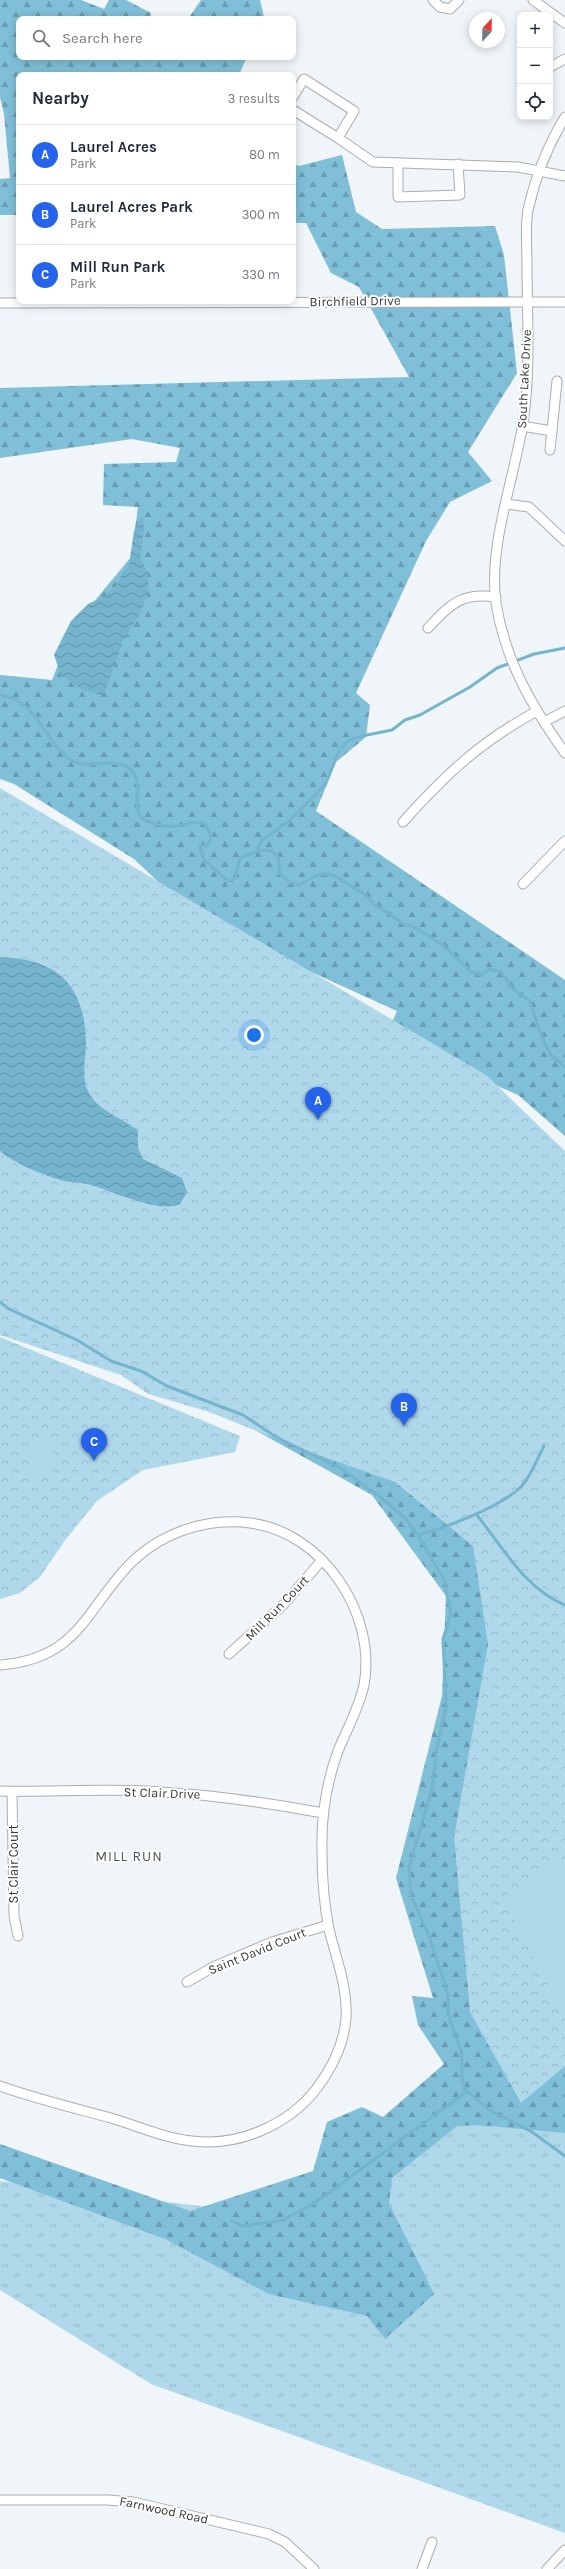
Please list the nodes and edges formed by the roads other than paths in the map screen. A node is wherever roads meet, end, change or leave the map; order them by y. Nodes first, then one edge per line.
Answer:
1 (433, 0) edge
2 (459, 0) edge
3 (534, 0) edge
4 (546, 12) edge
5 (553, 18) edge
6 (565, 23) edge
7 (565, 59) edge
8 (553, 65) edge
9 (296, 92) edge
10 (296, 112) edge
11 (565, 117) edge
12 (338, 138) junction
13 (398, 163) junction
14 (458, 164) junction
15 (539, 170) junction
16 (565, 176) edge
17 (527, 300) junction
18 (296, 301) edge
19 (565, 302) edge
20 (0, 303) edge
21 (16, 303) edge
22 (557, 380) dead end
23 (522, 426) junction
24 (552, 430) junction
25 (550, 450) dead end
26 (506, 504) junction
27 (565, 541) edge
28 (496, 597) junction
29 (428, 628) dead end
30 (537, 711) junction
31 (565, 711) edge
32 (544, 722) junction
33 (565, 752) edge
34 (403, 822) dead end
35 (565, 841) edge
36 (523, 884) dead end
37 (322, 1560) junction
38 (229, 1654) dead end
39 (0, 1665) edge
40 (0, 1791) edge
41 (12, 1792) junction
42 (323, 1813) junction
43 (328, 1925) junction
44 (18, 1936) dead end
45 (187, 1982) dead end
46 (0, 2086) edge
47 (0, 2500) edge
48 (432, 2542) dead end
49 (565, 2550) edge
50 (314, 2569) edge
51 (422, 2569) edge
52 (547, 2569) edge

1 - 2 street
3 - 4 street
5 - 6 street
7 - 8 street
9 - 12 street
10 - 12 street
11 - 15 street, South Lake Drive
12 - 13 street
13 - 14 street
13 - 14 street
14 - 15 street
15 - 16 street
15 - 17 street, South Lake Drive
17 - 18 street, Birchfield Drive
17 - 19 street, Birchfield Drive
17 - 23 street, South Lake Drive
20 - 21 street, Birchfield Drive
22 - 24 street
23 - 24 street
23 - 26 street, South Lake Drive
24 - 25 street
26 - 27 street
26 - 28 street, South Lake Drive
28 - 29 street
28 - 30 street, South Lake Drive
30 - 32 street, South Lake Drive
30 - 34 street
31 - 32 street
32 - 33 street, South Lake Drive
35 - 36 street
37 - 38 street, Mill Run Court
37 - 39 street
37 - 42 street
40 - 41 street, St Clair Drive
41 - 42 street, St Clair Drive
41 - 44 street, St Clair Court
42 - 43 street
43 - 45 street, Saint David Court
43 - 46 street
47 - 50 street, Farnwood Road
48 - 51 street
49 - 52 street

